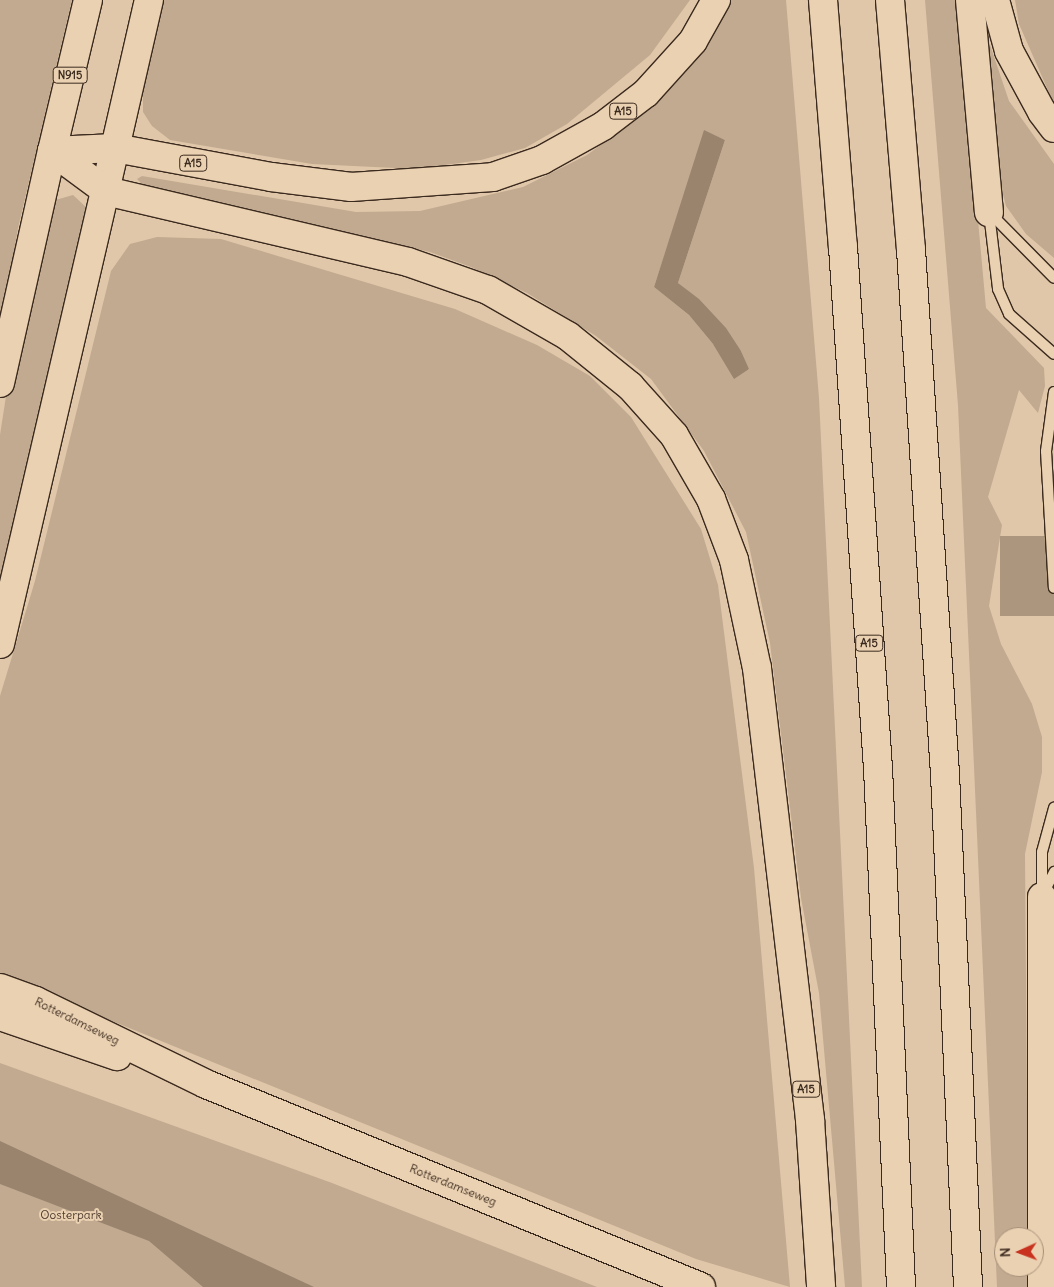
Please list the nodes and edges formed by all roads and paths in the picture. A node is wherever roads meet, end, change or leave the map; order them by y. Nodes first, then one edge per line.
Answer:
1 (88, 0) edge
2 (149, 0) edge
3 (716, 0) edge
4 (823, 0) edge
5 (890, 0) edge
6 (970, 0) edge
7 (995, 0) edge
8 (1054, 128) edge
9 (115, 148) junction
10 (52, 151) junction
11 (106, 190) junction
12 (989, 212) junction
13 (1054, 278) edge
14 (1054, 354) edge
15 (0, 384) edge
16 (1054, 392) edge
17 (1054, 588) edge
18 (0, 644) edge
19 (1054, 808) edge
20 (1054, 872) edge
21 (1042, 897) junction
22 (0, 988) edge
23 (0, 1016) edge
24 (206, 1084) junction
25 (701, 1287) edge
26 (821, 1287) edge
27 (901, 1287) edge
28 (968, 1287) edge
29 (1042, 1287) edge

1 - 10 main road, N915
2 - 9 main road
3 - 9 main road, A15
4 - 27 main road, A15
5 - 28 main road
6 - 12 main road
7 - 8 main road
9 - 10 main road, A15
9 - 11 main road
10 - 11 main road, A15
10 - 15 main road, N915
11 - 18 main road
11 - 26 main road, A15
12 - 13 lane
12 - 14 lane
16 - 17 lane
19 - 21 lane
20 - 21 lane
21 - 29 main road
22 - 24 main road, Rotterdamseweg
23 - 24 main road, Rotterdamseweg
24 - 25 main road, Rotterdamseweg

